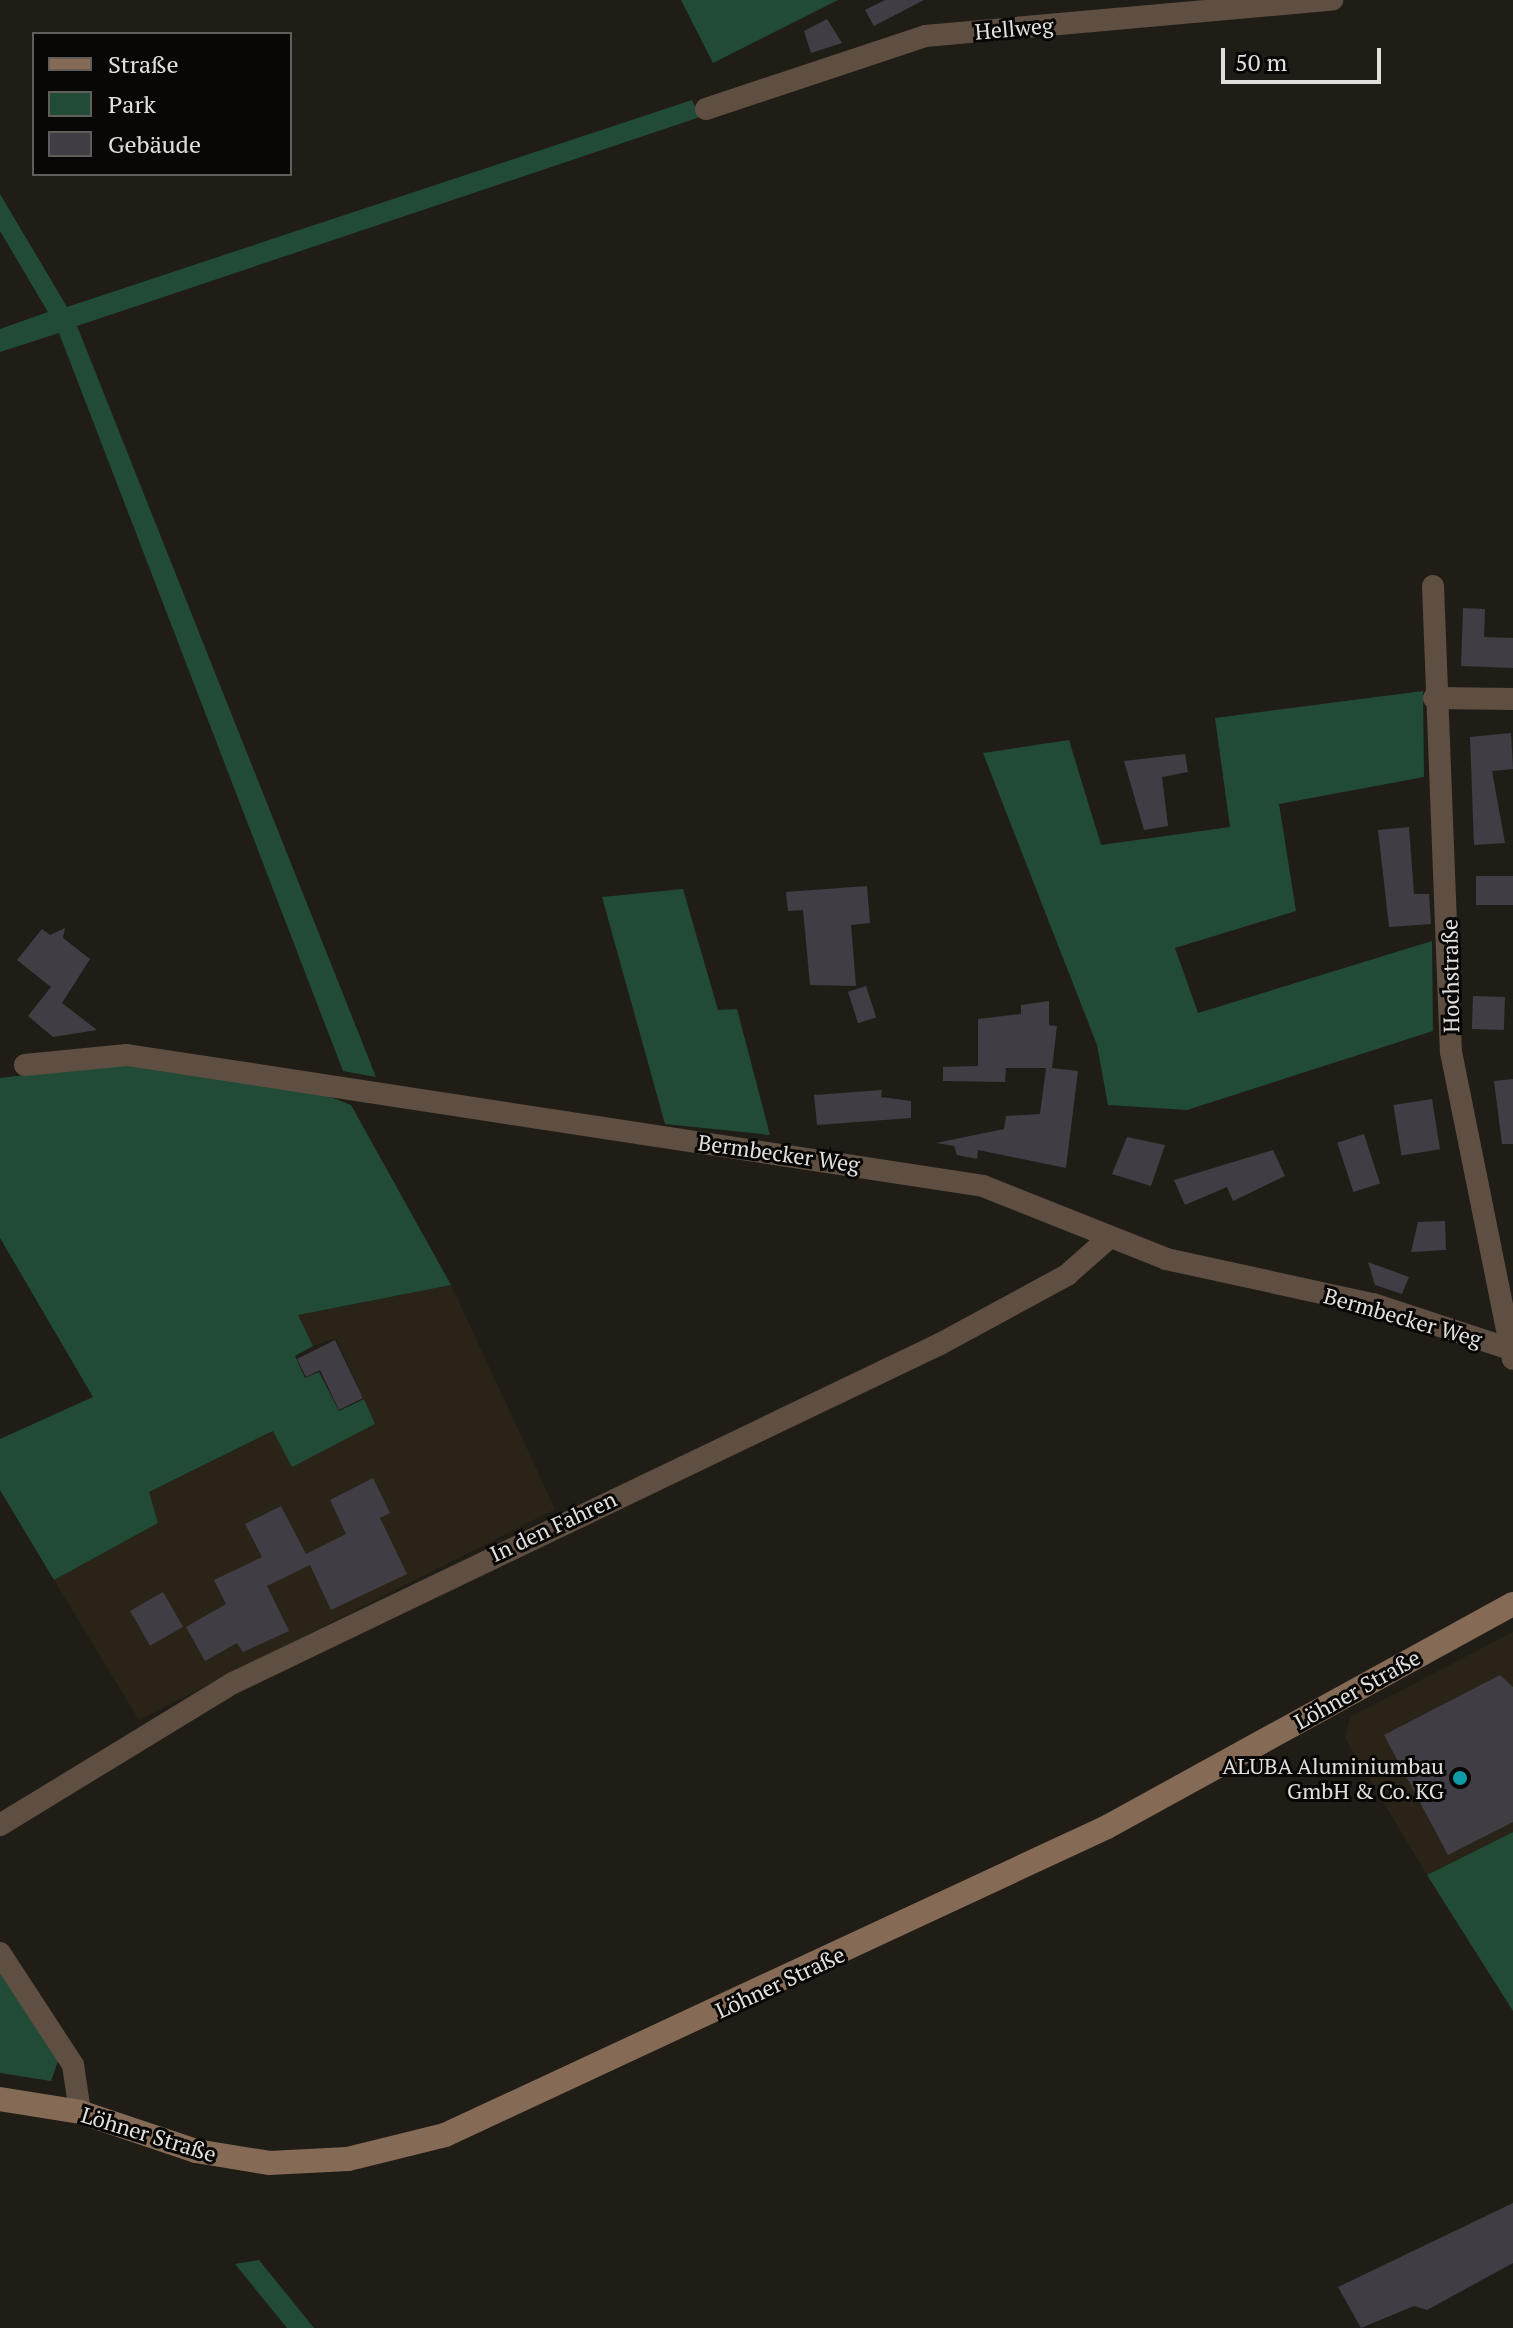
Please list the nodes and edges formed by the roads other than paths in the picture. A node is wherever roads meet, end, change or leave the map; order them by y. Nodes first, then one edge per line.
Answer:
1 (1332, 0) edge
2 (706, 109) dead end
3 (1433, 586) dead end
4 (1434, 698) junction
5 (1513, 699) edge
6 (25, 1065) dead end
7 (1110, 1237) junction
8 (1512, 1353) edge
9 (1513, 1604) edge
10 (0, 1825) edge
11 (0, 1953) edge
12 (0, 2099) edge
13 (80, 2112) junction

1 - 2 street, Hellweg
3 - 4 street, Hochstraße
4 - 5 street
4 - 8 street, Hochstraße
6 - 7 street, Bermbecker Weg
7 - 8 street, Bermbecker Weg
7 - 10 street, In den Fahren
9 - 13 main road, Löhner Straße
11 - 13 street
12 - 13 main road, Löhner Straße

